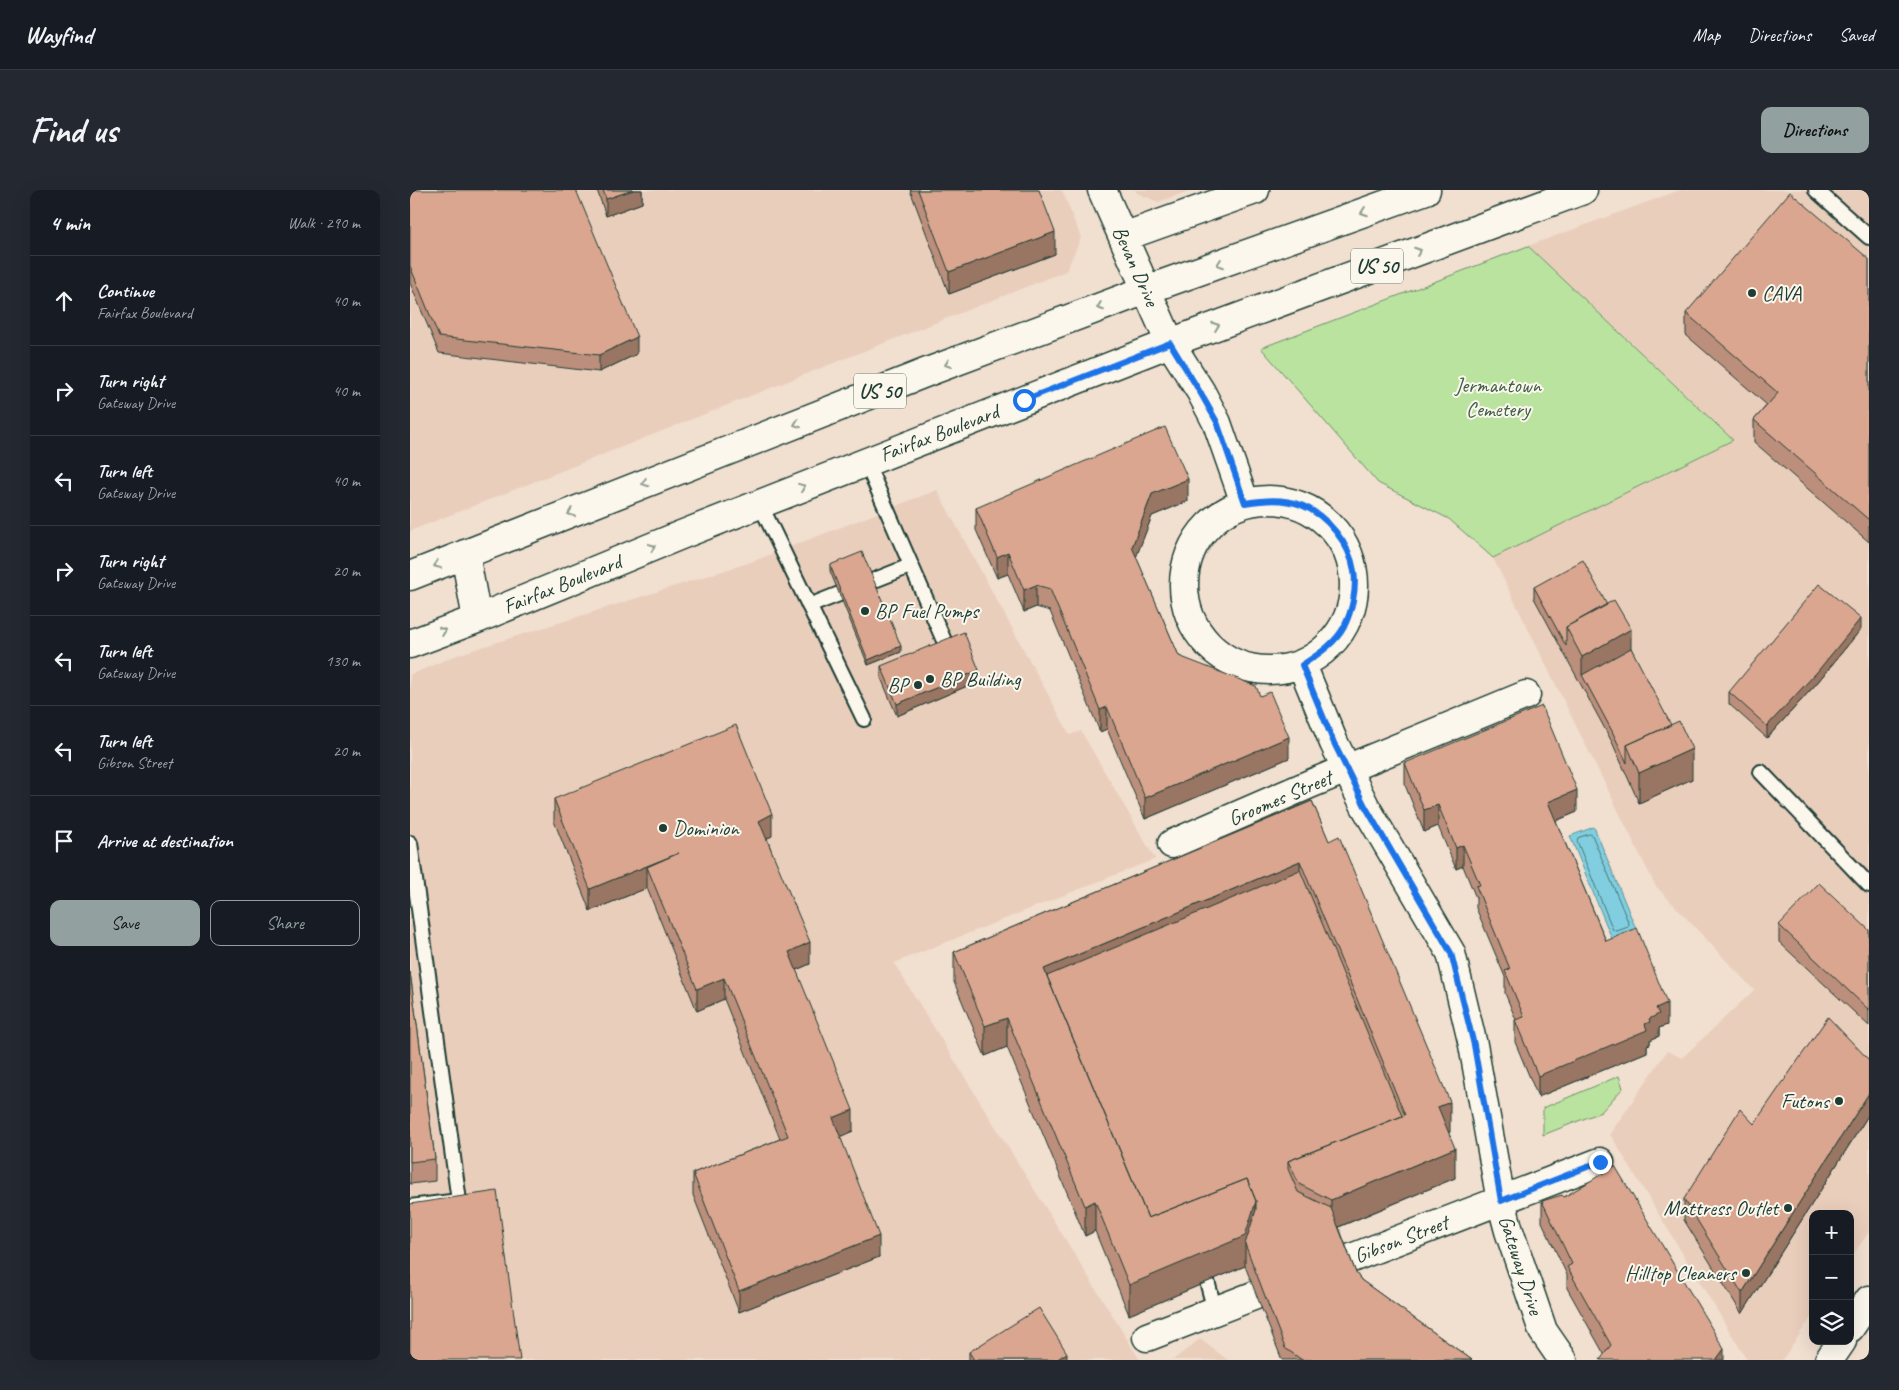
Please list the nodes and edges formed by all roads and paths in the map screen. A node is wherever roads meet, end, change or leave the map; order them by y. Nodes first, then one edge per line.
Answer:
1 (1102, 190) edge
2 (1255, 190) edge
3 (1426, 190) edge
4 (1583, 190) edge
5 (1816, 190) edge
6 (1123, 237) junction
7 (1869, 237) edge
8 (1146, 290) junction
9 (1170, 343) junction
10 (866, 462) junction
11 (1245, 503) junction
12 (760, 504) junction
13 (465, 554) junction
14 (910, 566) junction
15 (410, 576) edge
16 (809, 606) junction
17 (477, 619) junction
18 (945, 643) edge
19 (410, 644) edge
20 (1302, 665) junction
21 (1526, 695) dead end
22 (864, 719) dead end
23 (1347, 770) junction
24 (1761, 772) dead end
25 (410, 843) edge
26 (1172, 844) dead end
27 (1869, 885) edge
28 (1600, 1162) dead end
29 (1501, 1201) junction
30 (410, 1207) edge
31 (1207, 1282) edge
32 (1869, 1300) edge
33 (1215, 1311) junction
34 (1854, 1322) edge
35 (1147, 1337) dead end
36 (1839, 1345) edge
37 (1563, 1360) edge
38 (1829, 1360) edge

1 - 6 street, Bevan Drive
2 - 6 street
3 -> 8 street, US 50
9 -> 4 street, Fairfax Boulevard / US 50
5 - 7 lane
6 - 8 street, Bevan Drive
8 - 9 street, Bevan Drive
8 -> 13 street, US 50
9 - 10 street, Fairfax Boulevard / US 50
9 - 11 street
12 -> 10 street, Fairfax Boulevard / US 50
10 - 14 lane
11 - 20 street
11 - 20 street
12 - 16 lane
17 -> 12 street, Fairfax Boulevard / US 50
13 -> 15 street, US 50
13 - 17 street
14 - 16 lane
14 - 18 lane
16 - 22 lane
19 -> 17 street, Fairfax Boulevard / US 50
20 - 23 street, Gateway Drive
21 - 23 street, Groomes Street
23 - 26 street, Groomes Street
23 - 29 street, Gateway Drive
24 - 27 lane
25 - 30 lane
28 - 29 street, Gibson Street
29 - 33 street, Gibson Street
29 - 37 street, Gateway Drive
31 - 33 lane
32 - 34 street
33 - 35 street, Gibson Street
36 - 38 street

